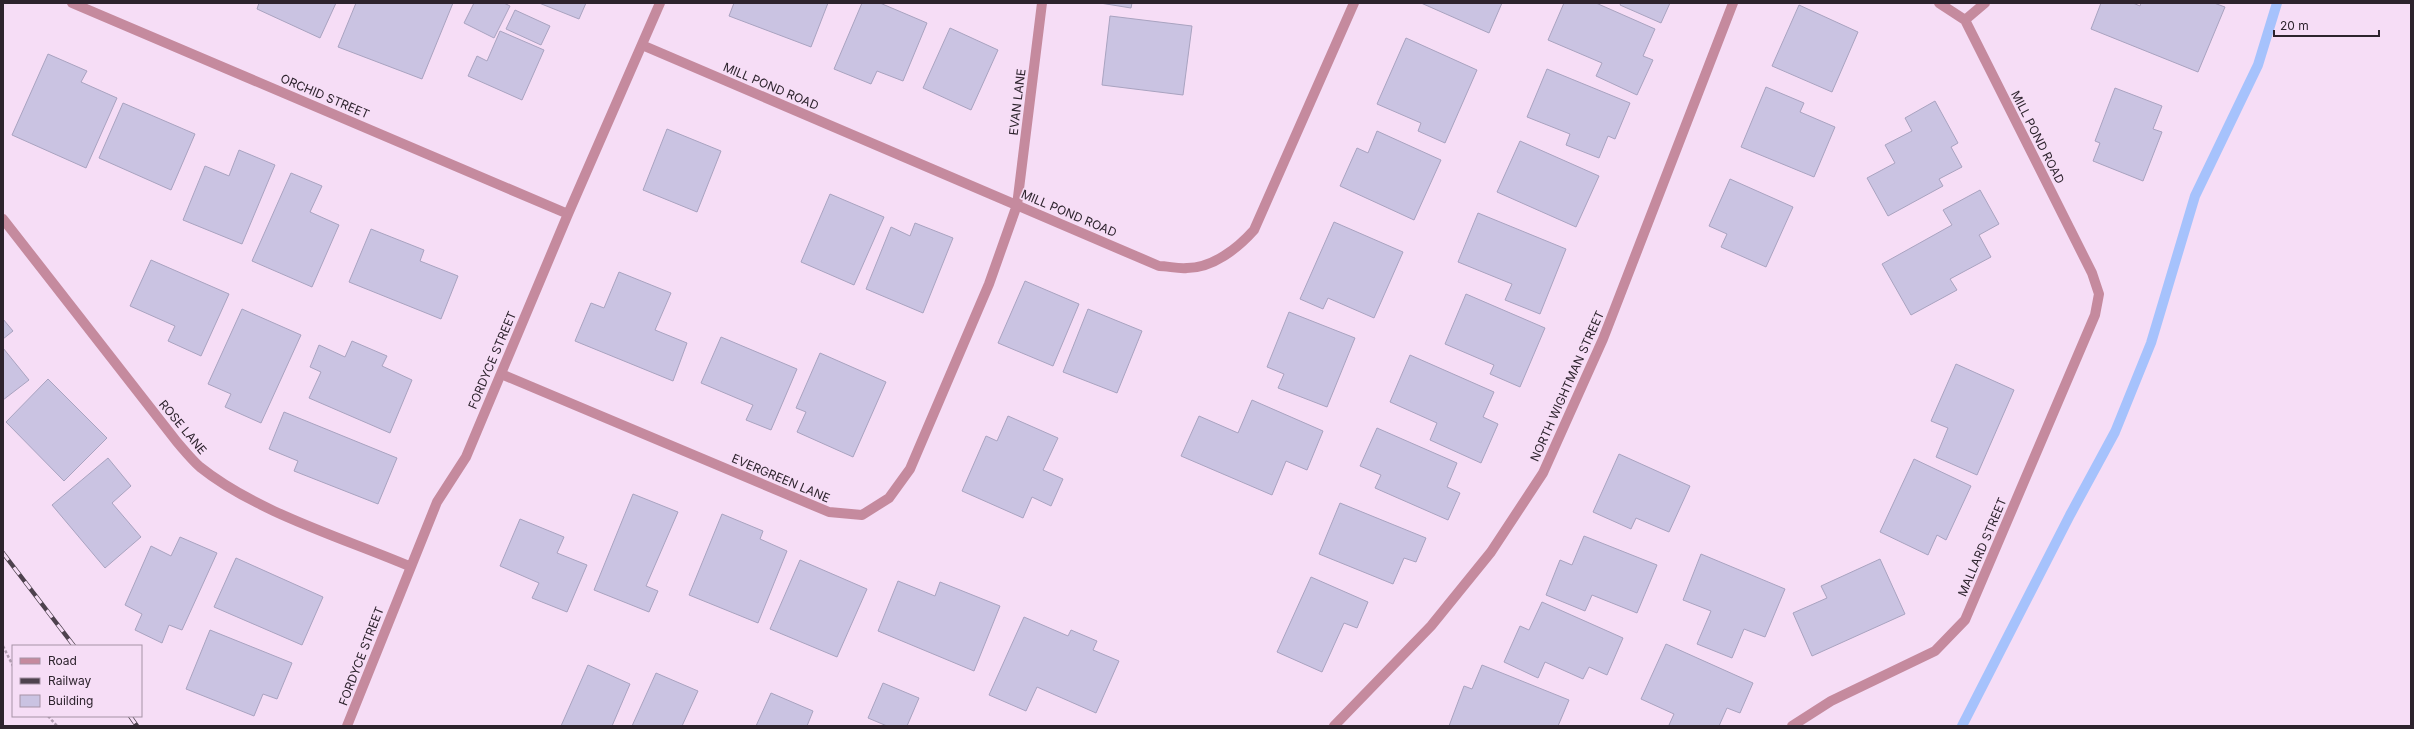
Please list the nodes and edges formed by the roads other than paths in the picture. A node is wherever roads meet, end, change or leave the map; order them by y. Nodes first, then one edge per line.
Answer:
1 (72, 3) edge
2 (660, 3) edge
3 (1042, 3) edge
4 (1354, 3) edge
5 (1733, 3) edge
6 (1939, 3) edge
7 (1985, 3) edge
8 (1965, 20) junction
9 (642, 45) junction
10 (1017, 205) junction
11 (568, 214) junction
12 (3, 219) edge
13 (2099, 294) joint
14 (501, 374) junction
15 (410, 566) junction
16 (347, 726) edge
17 (1334, 726) edge
18 (1792, 726) edge

1 - 11 street, ORCHID STREET
2 - 9 street, FORDYCE STREET
3 - 10 street, EVAN LANE
4 - 10 street, MILL POND ROAD
5 - 17 street, NORTH WIGHTMAN STREET
6 - 8 street
7 - 8 street
8 - 13 street, MILL POND ROAD
9 - 10 street, MILL POND ROAD
9 - 11 street, FORDYCE STREET
10 - 14 street, EVERGREEN LANE
11 - 14 street, FORDYCE STREET
12 - 15 street, ROSE LANE
13 - 18 street, MALLARD STREET
14 - 15 street, FORDYCE STREET
15 - 16 street, FORDYCE STREET

